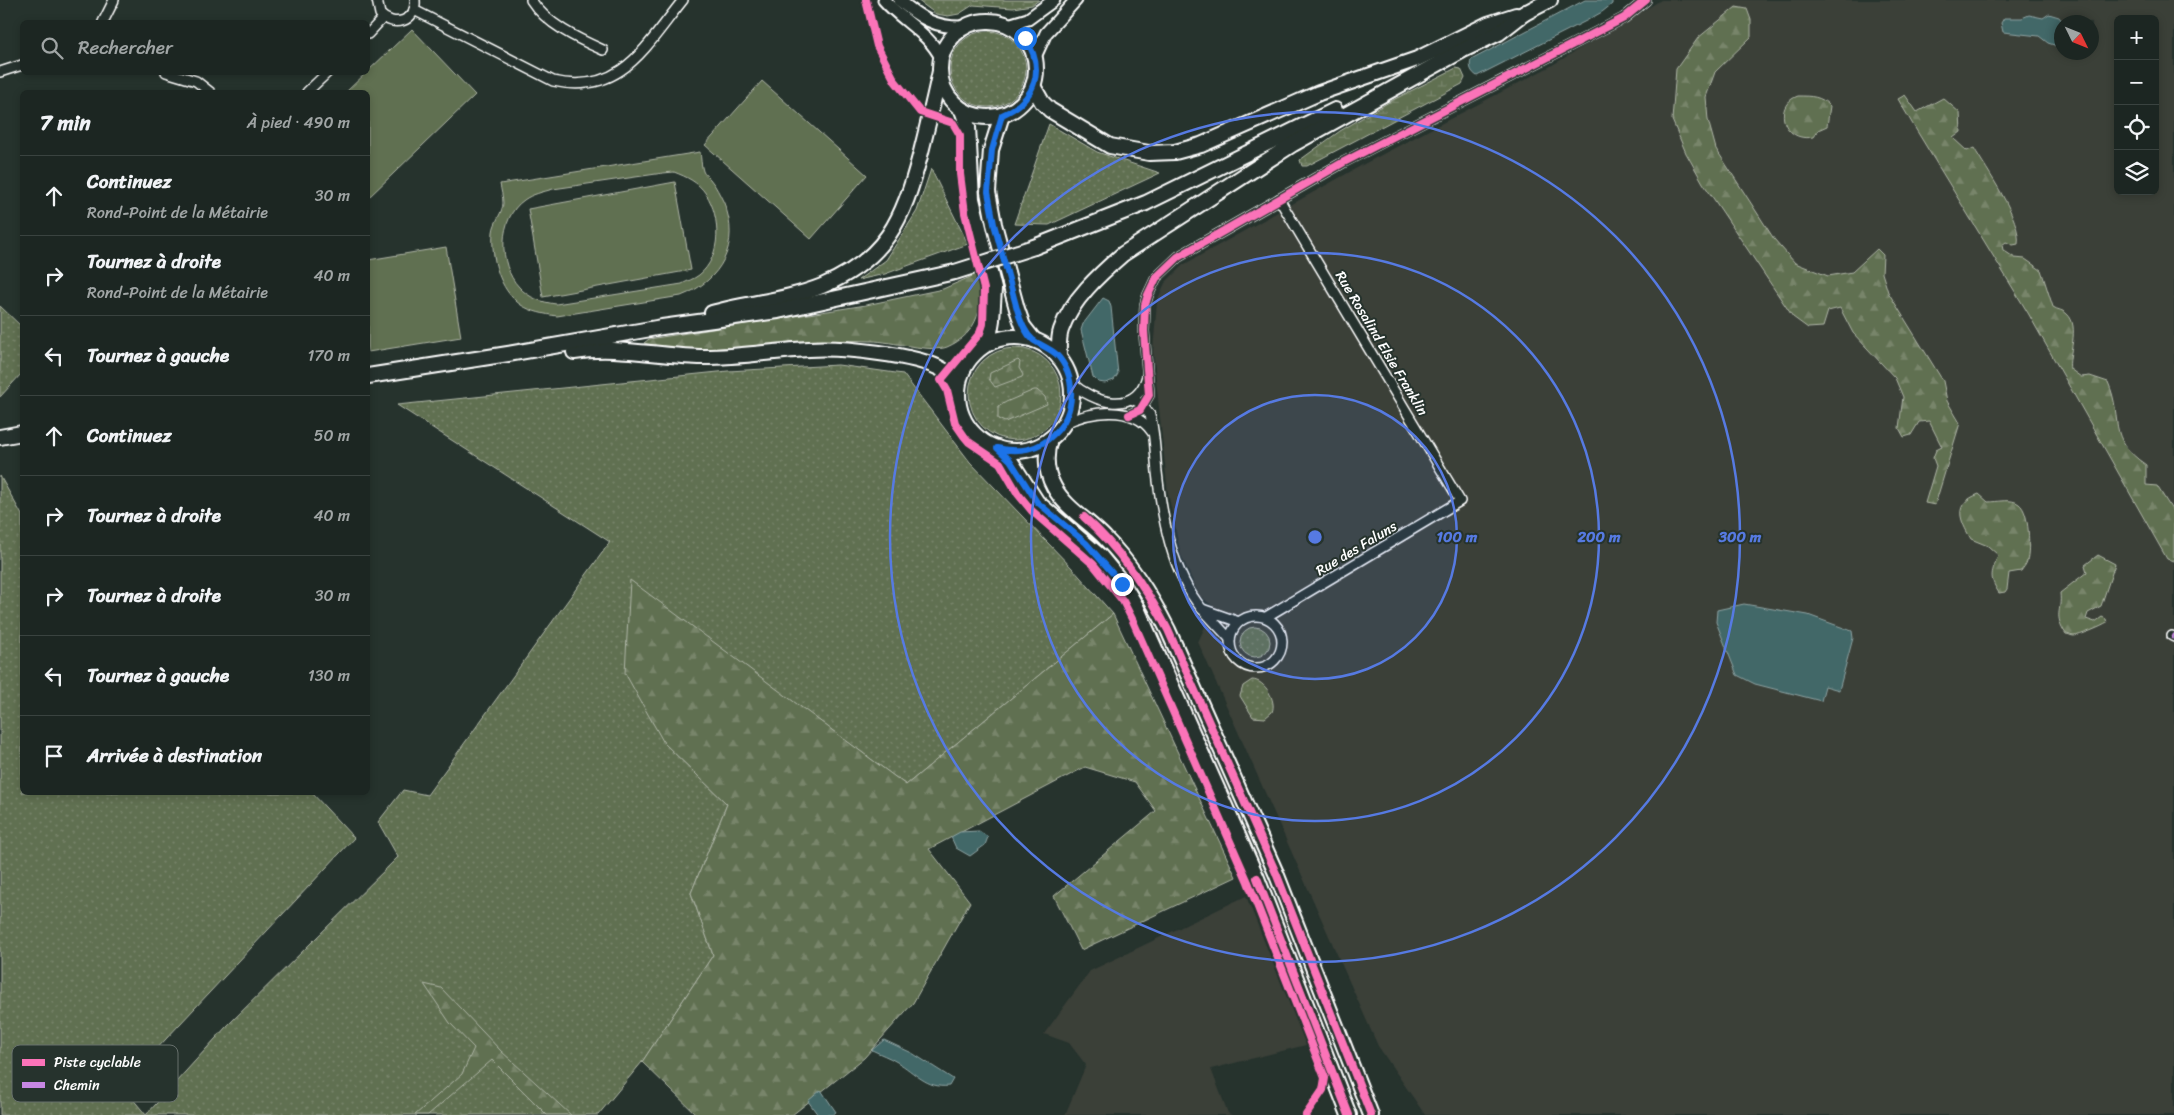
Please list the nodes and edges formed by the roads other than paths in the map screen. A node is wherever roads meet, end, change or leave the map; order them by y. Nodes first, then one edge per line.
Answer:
1 (114, 0) edge
2 (377, 0) edge
3 (415, 0) edge
4 (531, 0) edge
5 (683, 0) edge
6 (884, 0) edge
7 (899, 0) edge
8 (1054, 0) edge
9 (1076, 0) edge
10 (1550, 0) edge
11 (1646, 0) edge
12 (414, 10) junction
13 (1526, 12) junction
14 (384, 18) junction
15 (105, 20) edge
16 (1008, 25) junction
17 (964, 27) junction
18 (370, 32) edge
19 (603, 50) dead end
20 (1035, 57) junction
21 (940, 65) junction
22 (20, 66) edge
23 (0, 72) edge
24 (176, 75) edge
25 (325, 75) edge
26 (1033, 86) junction
27 (207, 90) edge
28 (309, 90) edge
29 (962, 110) junction
30 (1002, 115) junction
31 (1280, 199) junction
32 (662, 327) junction
33 (1034, 340) junction
34 (988, 344) junction
35 (508, 354) junction
36 (1059, 358) junction
37 (1148, 373) junction
38 (370, 376) edge
39 (1070, 382) junction
40 (958, 387) junction
41 (1131, 400) junction
42 (1143, 406) junction
43 (1129, 415) junction
44 (1063, 424) junction
45 (20, 433) edge
46 (1153, 433) junction
47 (0, 437) edge
48 (1050, 438) junction
49 (997, 448) junction
50 (1460, 501) joint
51 (1202, 609) junction
52 (1266, 617) junction
53 (1239, 622) junction
54 (1230, 639) junction
55 (1349, 1115) edge
56 (1371, 1115) edge

1 - 15 street
2 - 14 street
3 - 12 street
4 - 19 street
5 - 12 street
6 - 21 main road
7 - 17 main road
8 - 16 main road
9 - 20 main road
10 - 13 main road
11 - 31 street
12 - 14 street
13 - 26 main road
13 - 32 main road, bridge
13 - 36 main road
14 - 18 street
16 - 17 main road
16 - 20 main road
17 - 21 main road
20 - 26 main road
21 - 29 main road
21 - 32 main road
22 - 23 street
24 - 27 street
25 - 28 street
26 - 30 main road
29 - 30 main road
29 - 34 main road
30 - 33 main road
31 - 37 street
31 - 50 street, Rue Rosalind Elsie Franklin
32 - 35 main road
33 - 34 main road
33 - 36 main road
34 - 40 main road
35 - 38 main road
35 - 40 main road
36 - 39 main road
37 - 41 street
37 - 42 street
39 - 41 street
39 - 44 main road
40 - 49 main road
41 - 42 street
42 - 43 street
42 - 46 street
43 - 44 street
43 - 46 street
44 - 48 main road
45 - 47 main road
46 - 51 street
48 - 49 main road
48 - 56 main road
49 - 55 main road
50 - 52 street, Rue des Faluns
51 - 53 street
51 - 54 street
52 - 53 street
52 - 54 street
53 - 54 street

